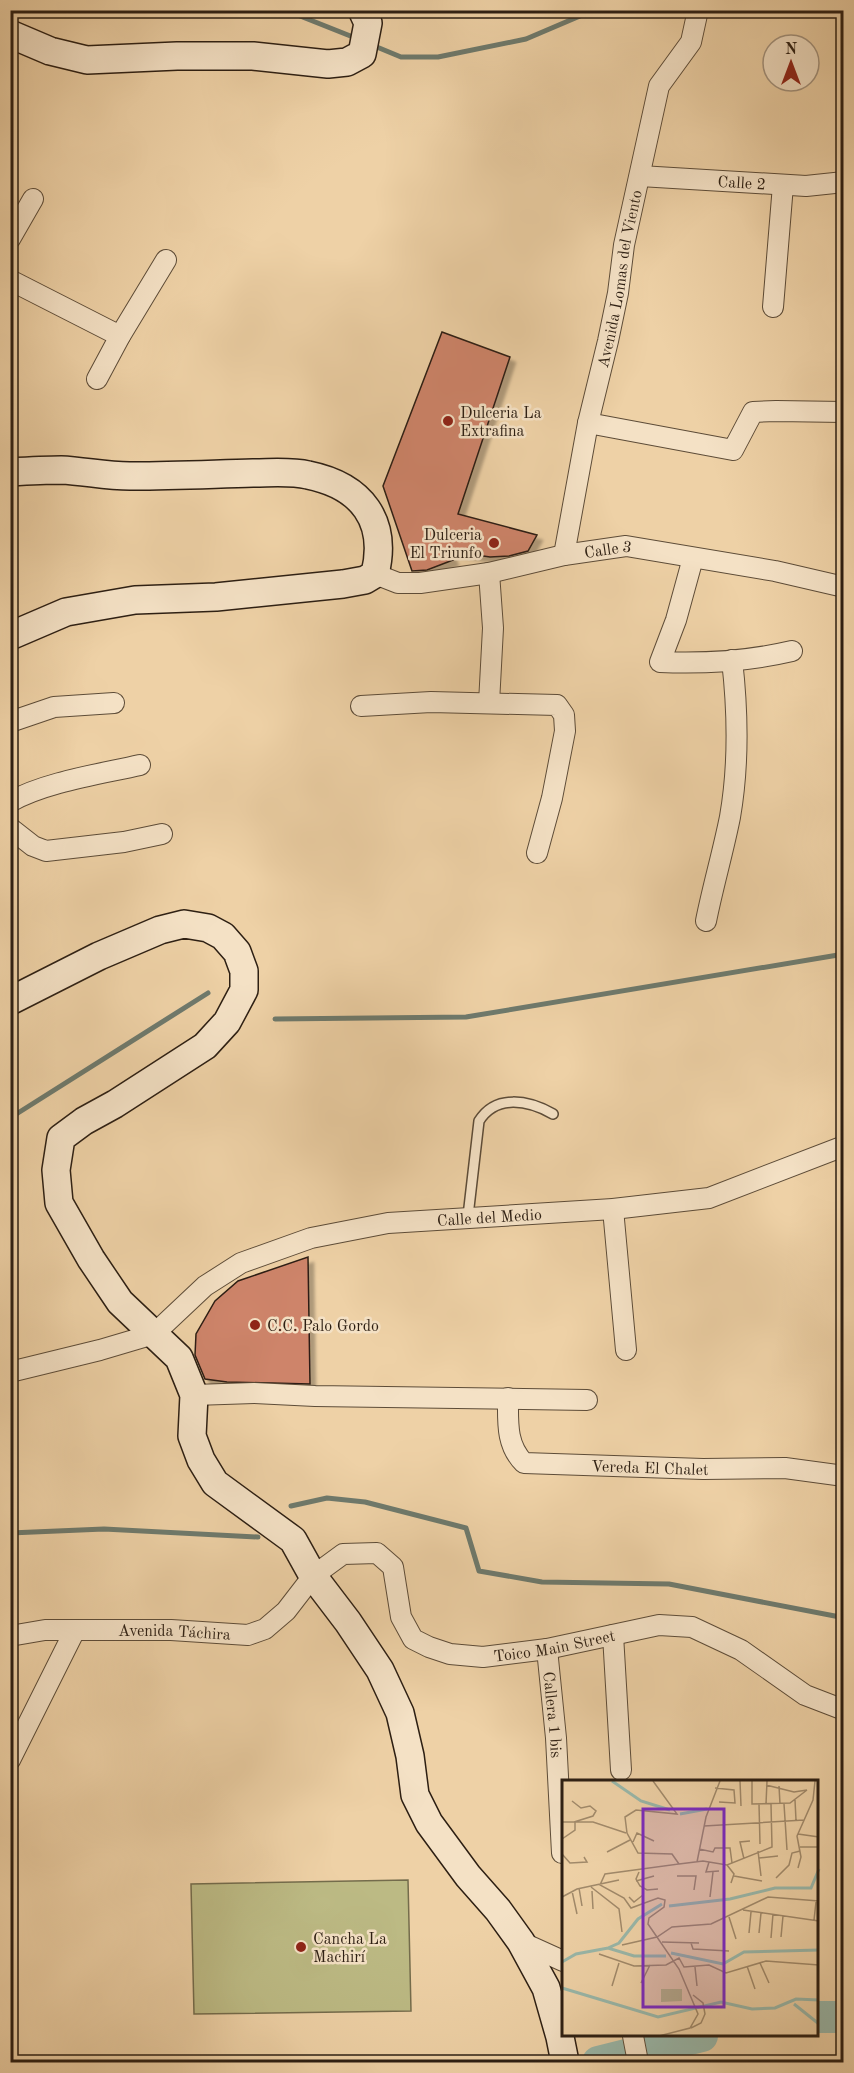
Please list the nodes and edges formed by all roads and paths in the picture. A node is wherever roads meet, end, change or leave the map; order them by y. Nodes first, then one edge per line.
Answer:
1 (362, 10) edge
2 (698, 10) edge
3 (10, 34) edge
4 (640, 176) junction
5 (843, 183) edge
6 (783, 185) junction
7 (33, 199) dead end
8 (10, 239) edge
9 (166, 260) dead end
10 (10, 280) edge
11 (773, 307) dead end
12 (120, 336) junction
13 (97, 379) dead end
14 (843, 412) edge
15 (588, 423) junction
16 (10, 472) edge
17 (564, 555) junction
18 (693, 558) junction
19 (489, 573) junction
20 (375, 574) junction
21 (843, 587) edge
22 (10, 636) edge
23 (792, 651) dead end
24 (732, 660) junction
25 (114, 703) dead end
26 (489, 703) junction
27 (361, 706) dead end
28 (10, 722) edge
29 (140, 765) dead end
30 (10, 802) edge
31 (10, 828) edge
32 (162, 834) dead end
33 (537, 853) dead end
34 (705, 921) dead end
35 (10, 1001) edge
36 (554, 1114) dead end
37 (843, 1146) edge
38 (613, 1209) junction
39 (468, 1216) junction
40 (154, 1334) junction
41 (626, 1350) dead end
42 (10, 1372) edge
43 (194, 1395) junction
44 (508, 1398) junction
45 (587, 1400) dead end
46 (843, 1476) edge
47 (313, 1576) junction
48 (75, 1630) junction
49 (10, 1635) edge
50 (612, 1635) junction
51 (547, 1649) junction
52 (843, 1710) edge
53 (10, 1760) edge
54 (621, 1770) dead end
55 (562, 1853) edge
56 (521, 1942) junction
57 (562, 1961) edge
58 (633, 2037) edge
59 (562, 2050) edge
60 (638, 2062) edge

1 - 3 main road
2 - 4 street, Avenida Lomas del Viento
4 - 6 street, Calle 2
4 - 15 street, Avenida Lomas del Viento
5 - 6 street, Calle 2
6 - 11 street
7 - 8 street
9 - 12 street
10 - 12 street
12 - 13 street
14 - 15 street
15 - 17 street, Avenida Lomas del Viento
16 - 20 main road
17 - 18 street, Calle 3
17 - 19 street, Calle 3
18 - 21 street, Calle 3
18 - 24 street
19 - 20 street, Calle 3
19 - 26 street
20 - 22 main road
23 - 24 street
24 - 34 street
25 - 28 street
26 - 27 street
26 - 33 street
29 - 30 street
31 - 32 street
35 - 40 main road
36 - 39 lane
37 - 38 street, Calle del Medio
38 - 39 street, Calle del Medio
38 - 41 street
39 - 40 street, Calle del Medio
40 - 42 street
40 - 43 main road
43 - 44 street
43 - 47 main road
44 - 45 street
44 - 46 street, Vereda El Chalet
47 - 48 street, Avenida Táchira
47 - 51 street, Toico Main Street
47 - 56 main road
48 - 49 street, Avenida Táchira
48 - 53 street
50 - 51 street, Toico Main Street
50 - 52 street, Toico Main Street
50 - 54 street
51 - 55 street, Callera 1 bis
56 - 57 street
56 - 59 main road
58 - 60 street

